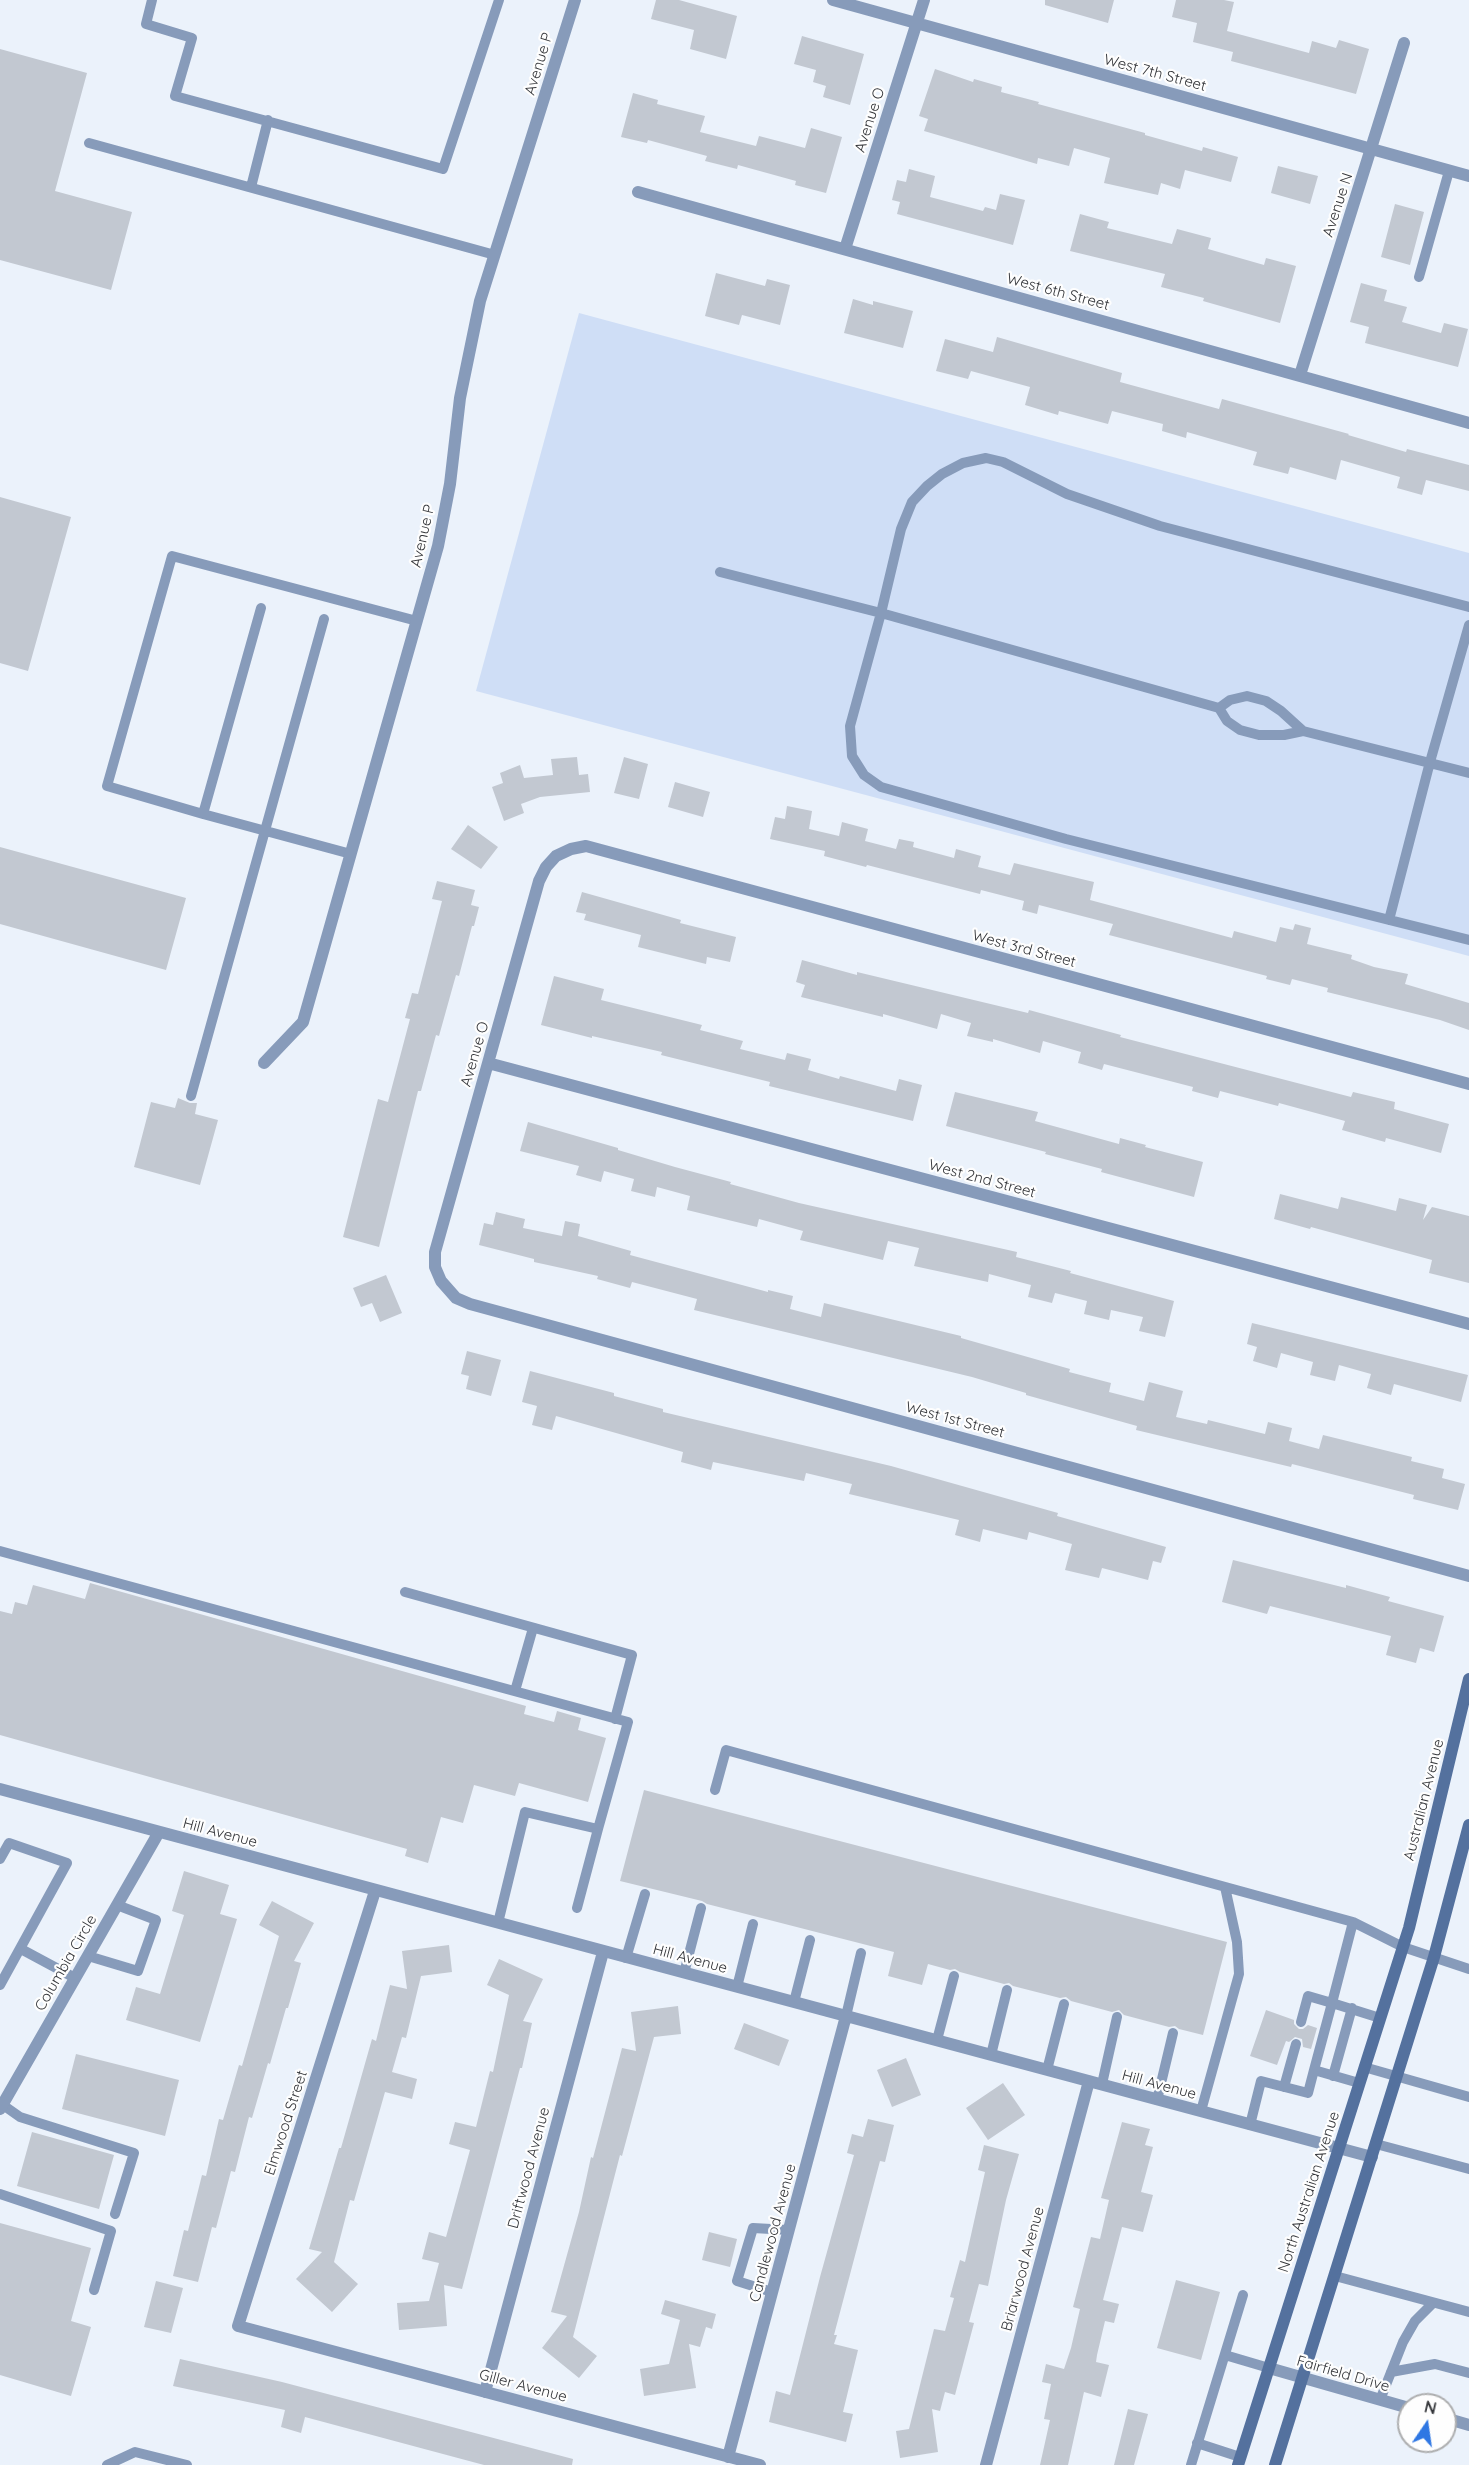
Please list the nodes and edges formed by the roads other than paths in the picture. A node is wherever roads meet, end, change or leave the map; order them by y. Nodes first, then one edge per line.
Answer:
1 (152, 0) edge
2 (499, 0) edge
3 (575, 0) edge
4 (833, 0) edge
5 (924, 0) edge
6 (917, 23) junction
7 (1404, 43) dead end
8 (268, 120) junction
9 (89, 142) dead end
10 (1372, 149) junction
11 (1449, 171) junction
12 (1469, 176) edge
13 (251, 187) junction
14 (638, 192) dead end
15 (845, 249) junction
16 (495, 255) junction
17 (1419, 277) dead end
18 (1300, 375) junction
19 (1469, 423) edge
20 (720, 572) dead end
21 (1469, 607) edge
22 (261, 608) dead end
23 (881, 613) junction
24 (324, 620) dead end
25 (417, 621) junction
26 (1469, 625) edge
27 (1219, 708) junction
28 (1303, 731) junction
29 (1430, 762) junction
30 (1469, 773) edge
31 (203, 814) junction
32 (264, 830) junction
33 (571, 849) joint
34 (351, 854) junction
35 (1389, 920) junction
36 (1469, 940) edge
37 (264, 1063) dead end
38 (488, 1063) junction
39 (1469, 1084) edge
40 (191, 1096) dead end
41 (441, 1281) joint
42 (1469, 1324) edge
43 (0, 1551) edge
44 (1469, 1576) edge
45 (405, 1592) dead end
46 (533, 1628) junction
47 (1469, 1679) edge
48 (515, 1691) junction
49 (615, 1719) junction
50 (0, 1789) edge
51 (715, 1790) dead end
52 (1469, 1826) edge
53 (598, 1829) junction
54 (159, 1833) junction
55 (0, 1859) edge
56 (1226, 1887) junction
57 (375, 1891) junction
58 (645, 1894) dead end
59 (117, 1905) junction
60 (577, 1908) dead end
61 (701, 1908) dead end
62 (1353, 1922) junction
63 (498, 1923) junction
64 (753, 1924) dead end
65 (1409, 1928) joint
66 (810, 1940) dead end
67 (1403, 1947) junction
68 (21, 1949) junction
69 (603, 1952) junction
70 (861, 1953) dead end
71 (88, 1956) junction
72 (1434, 1957) junction
73 (626, 1958) junction
74 (1469, 1969) edge
75 (684, 1973) junction
76 (954, 1976) dead end
77 (75, 1978) junction
78 (0, 1985) edge
79 (737, 1987) junction
80 (1007, 1990) dead end
81 (794, 2002) junction
82 (1332, 2003) junction
83 (1064, 2004) dead end
84 (1352, 2008) junction
85 (846, 2016) junction
86 (1117, 2018) dead end
87 (1380, 2018) junction
88 (1301, 2022) dead end
89 (1173, 2033) dead end
90 (937, 2040) junction
91 (1296, 2044) dead end
92 (991, 2055) junction
93 (1364, 2067) junction
94 (1047, 2070) junction
95 (1314, 2070) junction
96 (1333, 2076) junction
97 (1397, 2077) junction
98 (1095, 2083) junction
99 (1359, 2083) junction
100 (1284, 2087) junction
101 (1469, 2097) edge
102 (1157, 2100) junction
103 (1, 2107) edge
104 (1201, 2112) junction
105 (1250, 2125) junction
106 (1376, 2144) junction
107 (1339, 2149) junction
108 (1372, 2157) junction
109 (1469, 2169) edge
110 (0, 2194) edge
111 (115, 2214) dead end
112 (789, 2230) junction
113 (1335, 2276) junction
114 (94, 2289) dead end
115 (772, 2292) junction
116 (1243, 2295) dead end
117 (1432, 2303) junction
118 (1469, 2312) edge
119 (277, 2336) joint
120 (1225, 2355) junction
121 (1269, 2368) junction
122 (1391, 2372) junction
123 (1469, 2373) edge
124 (1302, 2379) junction
125 (485, 2392) junction
126 (1380, 2400) junction
127 (1397, 2405) edge
128 (1197, 2443) junction
129 (728, 2457) junction
130 (1239, 2461) edge
131 (107, 2465) edge
132 (187, 2465) edge
133 (760, 2465) edge
134 (986, 2465) edge
135 (1191, 2465) edge
136 (1275, 2465) edge

1 - 8 lane
2 - 8 lane
3 - 16 street, Avenue P
4 - 6 street, West 7th Street
5 - 6 street, Avenue O
6 - 10 street, West 7th Street
6 - 15 street, Avenue O
7 - 10 street, Avenue N
8 - 13 lane
9 - 13 lane
10 - 11 street, West 7th Street
10 - 18 street, Avenue N
11 - 12 street, West 7th Street
11 - 17 lane
13 - 16 lane
14 - 15 street, West 6th Street
15 - 18 street, West 6th Street
16 - 25 street, Avenue P
18 - 19 street, West 6th Street
20 - 23 lane
21 - 23 lane
22 - 31 lane
23 - 27 lane
23 - 35 lane
24 - 32 lane
25 - 31 lane
25 - 34 street, Avenue P
26 - 29 lane
27 - 28 lane
27 - 28 lane
28 - 29 lane
29 - 30 lane
29 - 35 lane
31 - 32 lane
32 - 34 lane
32 - 40 lane
33 - 38 street, Avenue O
33 - 39 street, West 3rd Street
34 - 37 street, Avenue P
35 - 36 lane
38 - 41 street, Avenue O
38 - 42 street, West 2nd Street
41 - 44 street, West 1st Street
43 - 48 lane
45 - 46 lane
46 - 48 lane
46 - 49 lane
47 - 65 main road, Australian Avenue
48 - 49 lane
49 - 53 lane
50 - 54 street, Hill Avenue
51 - 56 lane
52 - 72 main road
53 - 60 lane
53 - 63 lane
54 - 57 street, Hill Avenue
54 - 59 street, Columbia Circle
55 - 68 lane
56 - 62 lane
56 - 104 lane
57 - 63 street, Hill Avenue
57 - 119 street, Elmwood Street
58 - 73 lane
59 - 71 street, Columbia Circle
59 - 71 lane
61 - 75 lane
62 - 67 lane
62 - 82 lane
63 - 69 street, Hill Avenue
64 - 79 lane
65 - 67 main road, North Australian Avenue
66 - 81 lane
67 - 72 lane
67 - 87 main road, North Australian Avenue
68 - 77 lane
68 - 78 lane
69 - 73 street, Hill Avenue
69 - 125 street, Driftwood Avenue
70 - 85 lane
71 - 77 street, Columbia Circle
72 - 74 lane
72 - 97 main road
73 - 75 street, Hill Avenue
75 - 79 street, Hill Avenue
76 - 90 lane
77 - 103 street, Columbia Circle
79 - 81 street, Hill Avenue
80 - 92 lane
81 - 85 street, Hill Avenue
82 - 84 lane
82 - 88 lane
82 - 95 lane
83 - 94 lane
84 - 87 lane
84 - 96 lane
85 - 90 street, Hill Avenue
85 - 112 street, Candlewood Avenue
86 - 98 lane
87 - 93 main road, North Australian Avenue
89 - 102 lane
90 - 92 street, Hill Avenue
91 - 100 lane
92 - 94 street, Hill Avenue
93 - 97 lane
93 - 99 main road, North Australian Avenue
94 - 98 street, Hill Avenue
95 - 96 lane
95 - 100 lane
96 - 99 lane
97 - 101 lane
97 - 106 main road
98 - 102 street, Hill Avenue
98 - 134 street, Briarwood Avenue
99 - 107 main road, North Australian Avenue
100 - 105 lane
102 - 104 street, Hill Avenue
103 - 111 lane
104 - 105 street, Hill Avenue
105 - 107 street, Hill Avenue
106 - 108 main road
106 - 109 lane
107 - 108 street, Hill Avenue
107 - 121 main road, North Australian Avenue
108 - 113 main road
110 - 114 lane
112 - 115 street, Candlewood Avenue
112 - 115 lane
113 - 117 lane
113 - 124 main road
115 - 129 street, Candlewood Avenue
116 - 120 lane
117 - 118 lane
117 - 122 lane
119 - 125 street, Giller Avenue
120 - 121 lane
120 - 128 lane
121 - 124 street, Fairfield Drive
121 - 130 main road, North Australian Avenue
122 - 123 lane
122 - 126 lane
124 - 126 street, Fairfield Drive
124 - 136 main road
125 - 129 street, Giller Avenue
126 - 127 street, Fairfield Drive
128 - 130 lane
128 - 135 lane
129 - 133 street, Giller Avenue
131 - 132 lane

